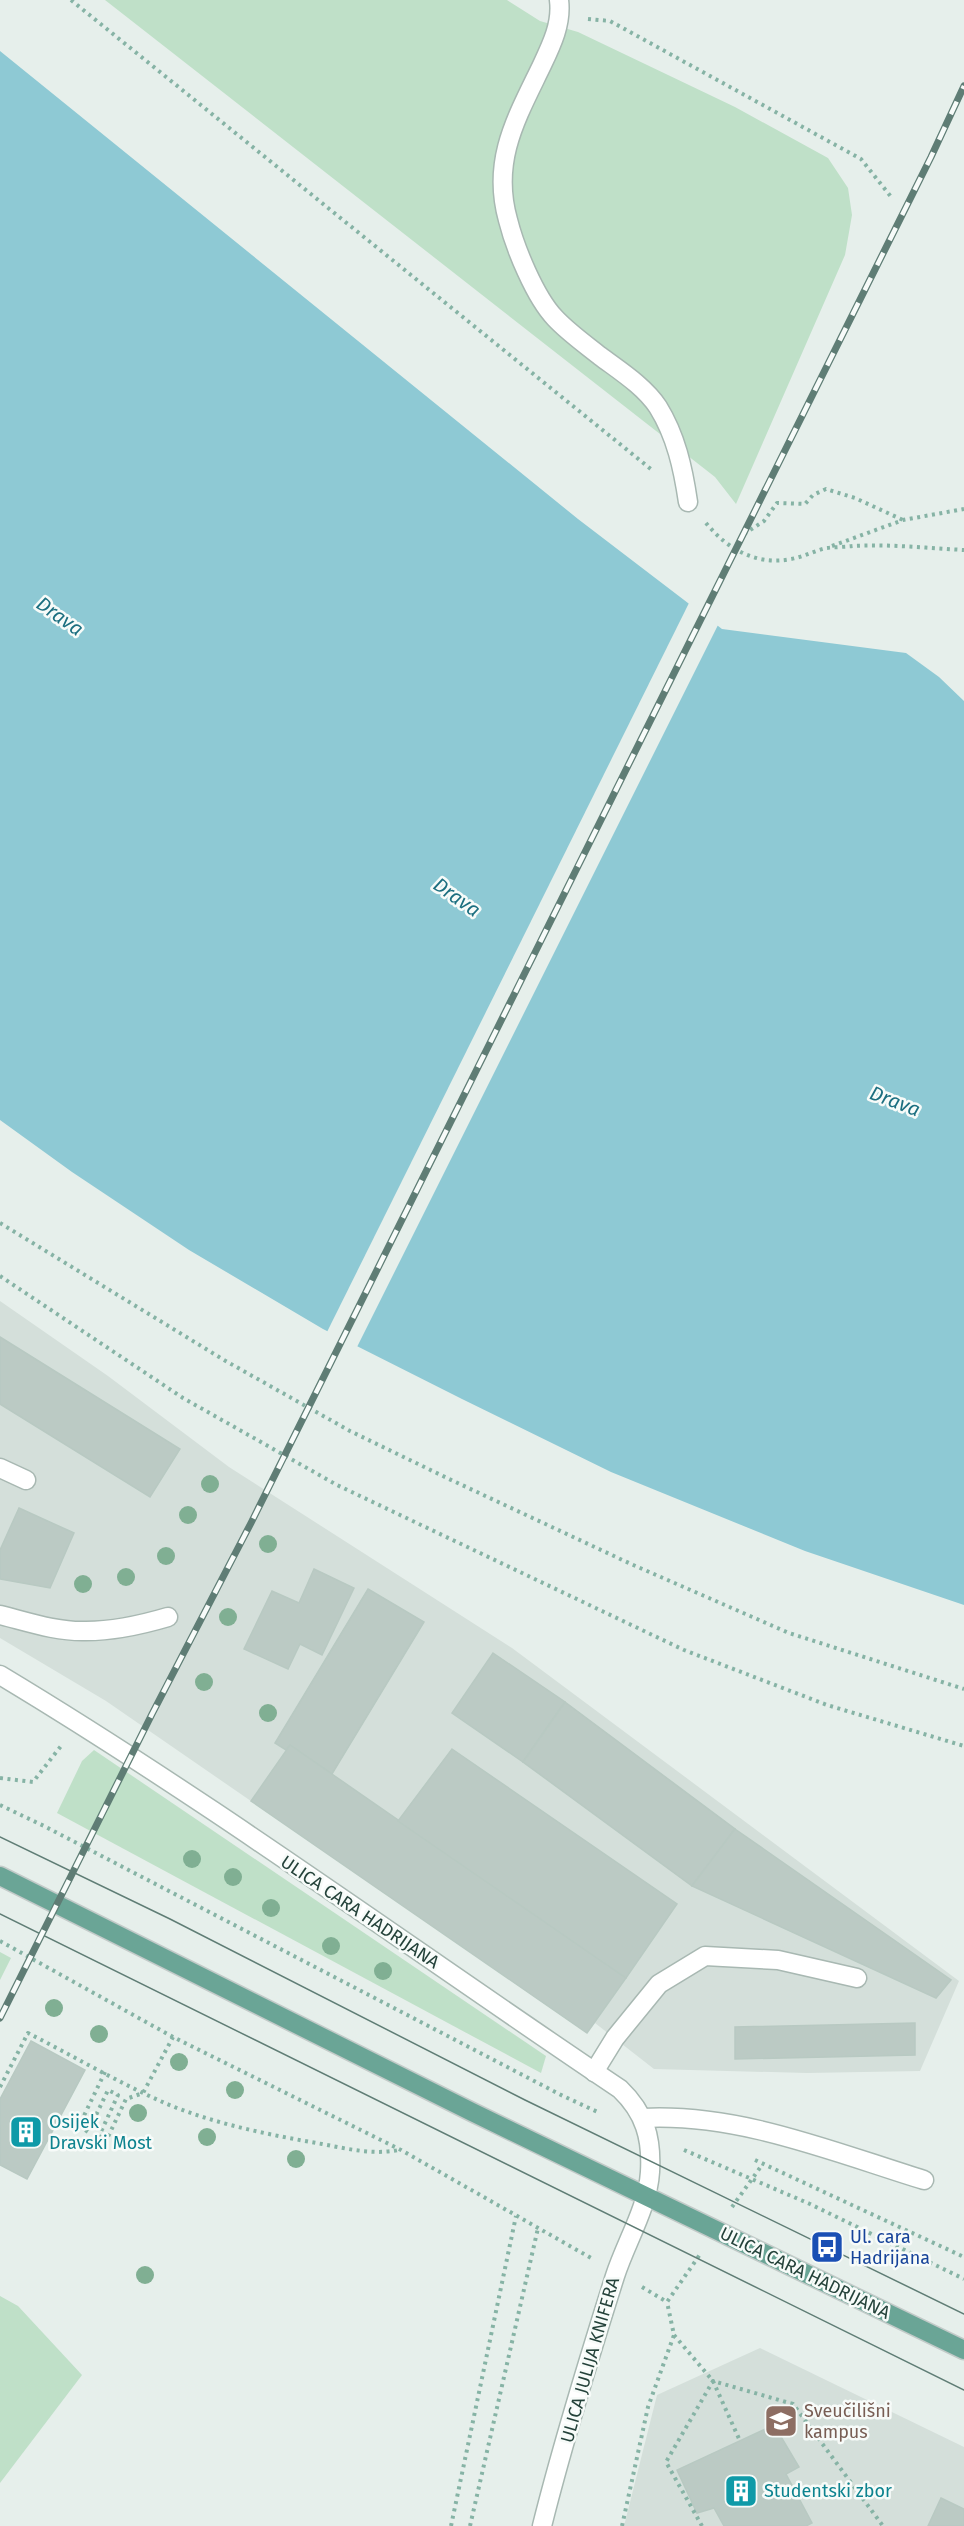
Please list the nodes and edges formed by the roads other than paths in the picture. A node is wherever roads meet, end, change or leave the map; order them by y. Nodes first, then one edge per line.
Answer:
1 (560, 8) edge
2 (688, 502) road end
3 (0, 1468) edge
4 (26, 1480) dead end
5 (0, 1615) edge
6 (168, 1617) dead end
7 (0, 1675) edge
8 (0, 1876) edge
9 (857, 1978) dead end
10 (594, 2072) junction
11 (645, 2126) junction
12 (924, 2180) dead end
13 (645, 2196) junction
14 (964, 2350) edge
15 (542, 2526) edge

1 - 2 street
3 - 4 street
5 - 6 street
7 - 10 street, ULICA CARA HADRIJANA
8 - 13 main road, ULICA CARA HADRIJANA
9 - 10 street
10 - 11 street, ULICA CARA HADRIJANA
11 - 12 street
11 - 13 street
13 - 14 main road, ULICA CARA HADRIJANA
13 - 15 street, ULICA JULIJA KNIFERA

